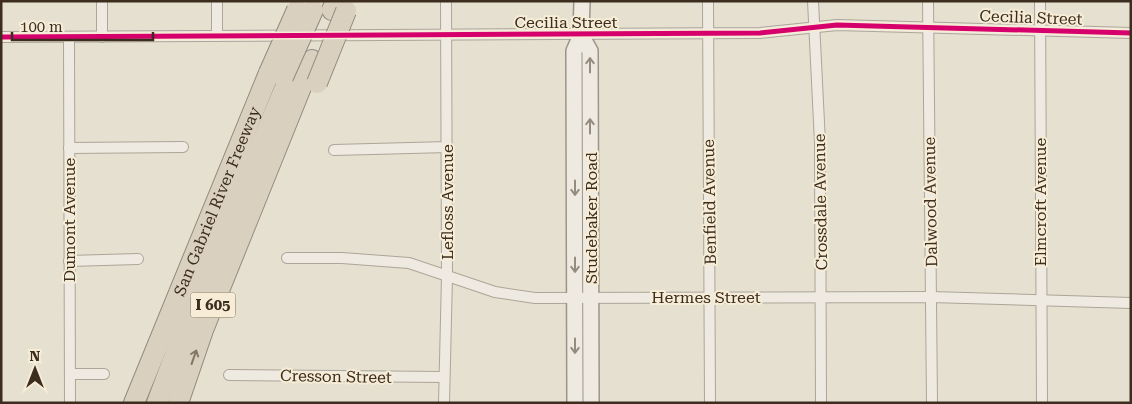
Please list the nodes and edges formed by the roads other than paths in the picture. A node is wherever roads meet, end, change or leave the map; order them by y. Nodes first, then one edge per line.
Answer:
1 (102, 1) edge
2 (216, 1) edge
3 (446, 1) edge
4 (582, 1) edge
5 (708, 1) edge
6 (813, 1) edge
7 (928, 1) edge
8 (1040, 1) edge
9 (323, 6) edge
10 (928, 26) junction
11 (816, 28) junction
12 (1040, 30) junction
13 (1131, 33) edge
14 (708, 34) junction
15 (581, 35) junction
16 (217, 36) junction
17 (448, 36) junction
18 (1, 37) edge
19 (69, 37) junction
20 (102, 37) junction
21 (305, 60) junction
22 (276, 75) junction
23 (448, 147) junction
24 (69, 148) junction
25 (183, 148) dead end
26 (334, 150) dead end
27 (253, 208) junction
28 (286, 258) dead end
29 (69, 260) junction
30 (138, 260) dead end
31 (447, 276) junction
32 (575, 297) junction
33 (591, 297) junction
34 (822, 297) junction
35 (931, 297) junction
36 (710, 298) junction
37 (1040, 302) junction
38 (1131, 303) edge
39 (70, 374) junction
40 (104, 374) dead end
41 (229, 374) dead end
42 (443, 377) junction
43 (70, 403) edge
44 (134, 403) edge
45 (150, 403) edge
46 (157, 403) edge
47 (178, 403) edge
48 (444, 403) edge
49 (575, 403) edge
50 (591, 403) edge
51 (710, 403) edge
52 (821, 403) edge
53 (932, 403) edge
54 (1042, 403) edge

1 - 20 street
2 - 16 street
3 - 17 street, Lefloss Avenue
4 - 15 main road, Studebaker Road
5 - 14 street, Benfield Avenue
6 - 11 street, Crossdale Avenue
7 - 10 street, Dalwood Avenue
8 - 12 street, Elmcroft Avenue
9 - 21 highway, I 605
9 - 22 highway, San Gabriel River Freeway / I 605, bridge
9 - 27 highway, bridge
10 - 11 street, Cecilia Street
10 - 12 street, Cecilia Street
10 - 35 street, Dalwood Avenue
11 - 14 street, Cecilia Street
11 - 34 street, Crossdale Avenue
12 - 13 street, Cecilia Street
12 - 37 street, Elmcroft Avenue
14 - 15 street, Cecilia Street
14 - 36 street, Benfield Avenue
15 - 17 street, Cecilia Street
15 -> 32 main road, Studebaker Road
33 -> 15 main road, Studebaker Road
16 - 17 street, Cecilia Street
16 - 20 street, Cecilia Street
17 - 23 street, Lefloss Avenue
18 - 19 street, Cecilia Street
19 - 20 street, Cecilia Street
19 - 24 street, Dumont Avenue
21 - 27 highway, I 605
21 - 46 highway
22 - 44 highway, San Gabriel River Freeway / I 605
22 - 45 highway
23 - 26 street
23 - 31 street, Lefloss Avenue
24 - 25 street
24 - 29 street, Dumont Avenue
47 -> 27 highway, I 605
28 - 31 street, Hermes Street
29 - 30 street
29 - 39 street, Dumont Avenue
31 - 32 street, Hermes Street
31 - 42 street, Lefloss Avenue
32 - 33 street, Hermes Street
32 -> 49 main road, Studebaker Road
33 - 36 street, Hermes Street
33 - 50 main road, Studebaker Road
34 - 35 street, Hermes Street
34 - 36 street, Hermes Street
34 - 52 street, Crossdale Avenue
35 - 37 street, Hermes Street
35 - 53 street, Dalwood Avenue
36 - 51 street, Benfield Avenue
37 - 38 street, Hermes Street
37 - 54 street, Elmcroft Avenue
39 - 40 street
39 - 43 street, Dumont Avenue
41 - 42 street, Cresson Street
42 - 48 street, Lefloss Avenue

